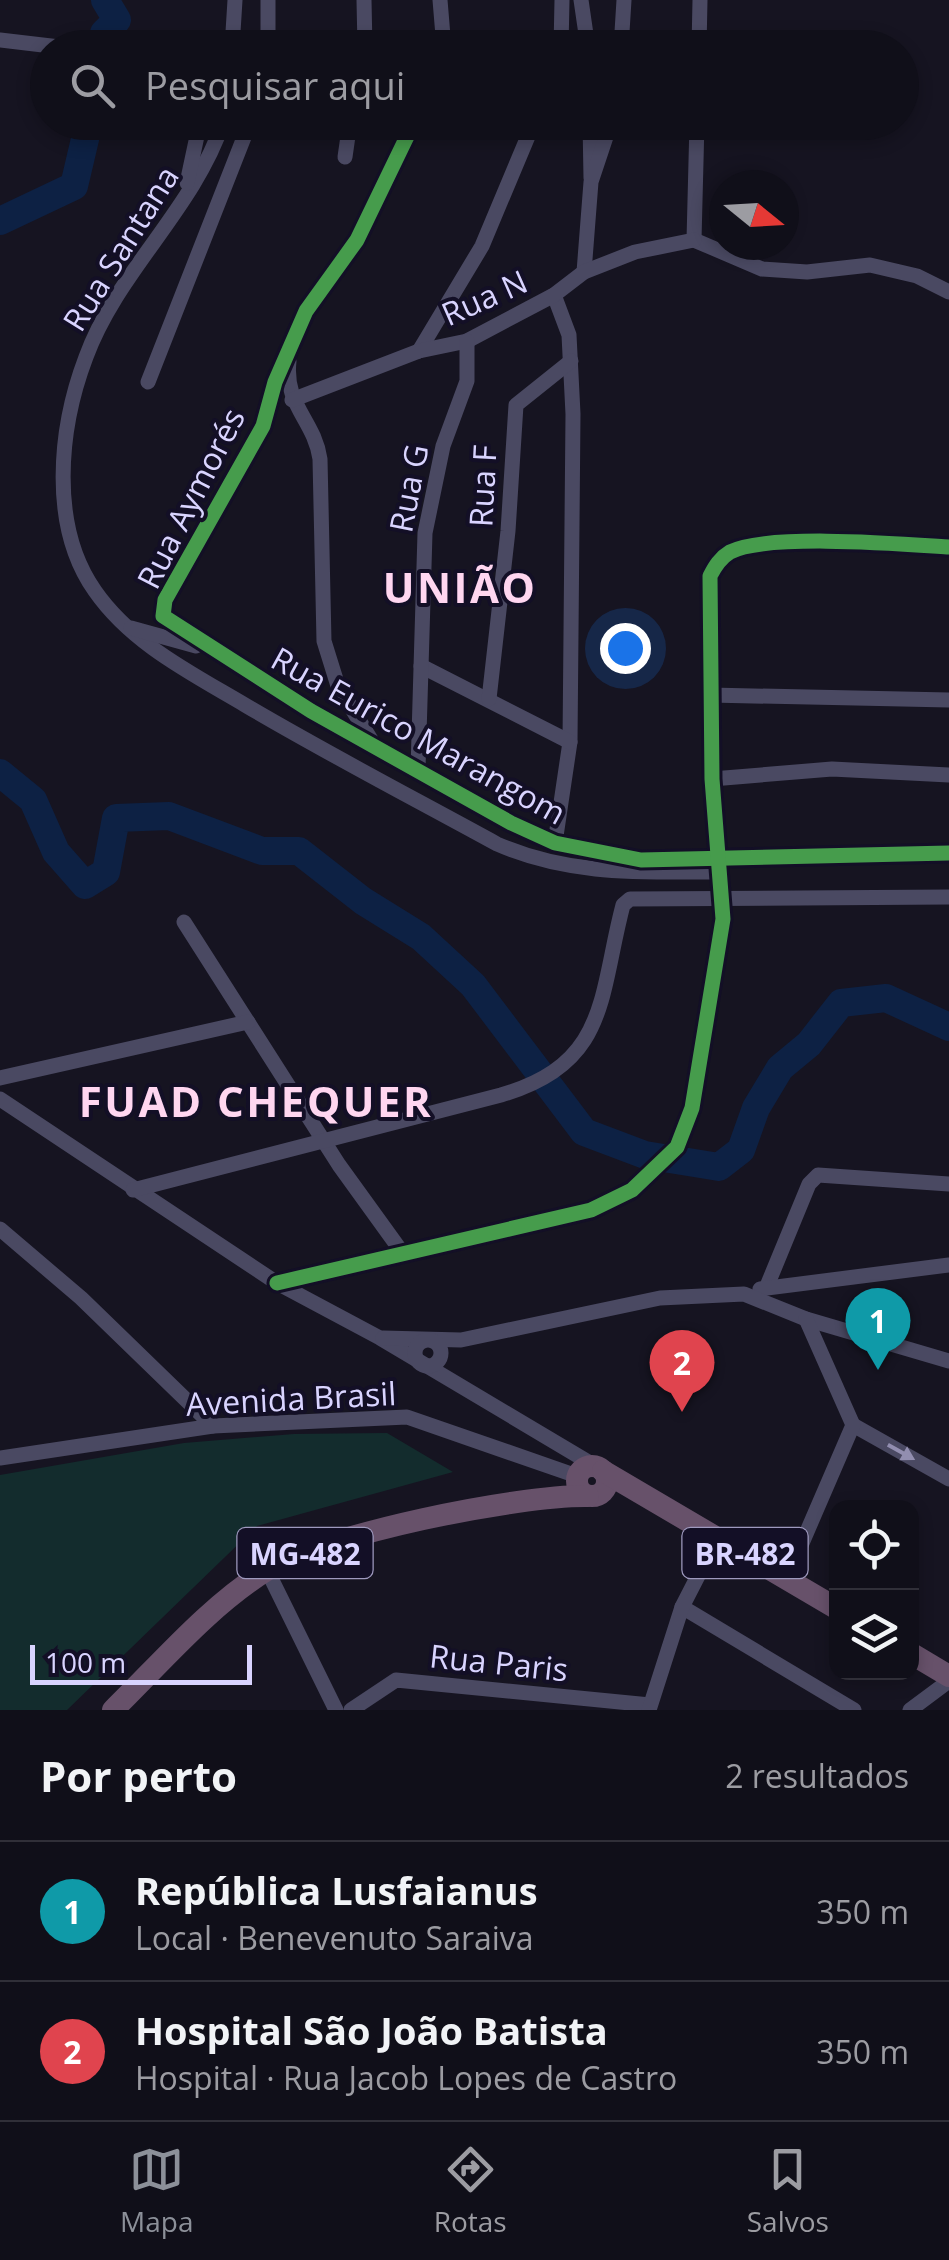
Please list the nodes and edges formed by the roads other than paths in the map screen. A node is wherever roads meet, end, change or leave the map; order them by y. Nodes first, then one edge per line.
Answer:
1 (234, 0) edge
2 (268, 0) edge
3 (364, 0) edge
4 (440, 0) edge
5 (562, 0) edge
6 (581, 0) edge
7 (624, 0) edge
8 (700, 0) edge
9 (233, 30) edge
10 (268, 30) edge
11 (365, 30) edge
12 (442, 30) edge
13 (561, 30) edge
14 (585, 30) edge
15 (623, 30) edge
16 (699, 30) edge
17 (0, 40) edge
18 (30, 44) edge
19 (196, 140) edge
20 (215, 140) edge
21 (243, 140) edge
22 (348, 140) edge
23 (406, 140) edge
24 (526, 140) edge
25 (591, 140) edge
26 (605, 140) edge
27 (697, 140) edge
28 (345, 158) dead end
29 (592, 182) junction
30 (182, 202) junction
31 (694, 240) junction
32 (584, 272) junction
33 (949, 292) edge
34 (554, 295) junction
35 (467, 341) junction
36 (292, 342) junction
37 (418, 351) junction
38 (571, 361) junction
39 (148, 382) dead end
40 (292, 400) junction
41 (948, 545) edge
42 (168, 622) joint
43 (128, 627) junction
44 (210, 651) junction
45 (421, 666) junction
46 (710, 694) junction
47 (489, 699) junction
48 (949, 700) edge
49 (570, 742) junction
50 (374, 744) junction
51 (418, 769) junction
52 (949, 775) edge
53 (712, 780) junction
54 (555, 843) junction
55 (949, 853) edge
56 (718, 864) junction
57 (724, 896) junction
58 (949, 897) edge
59 (184, 922) dead end
60 (248, 1022) junction
61 (0, 1078) edge
62 (0, 1100) edge
63 (324, 1139) junction
64 (949, 1184) edge
65 (133, 1190) junction
66 (0, 1229) edge
67 (404, 1254) junction
68 (949, 1264) edge
69 (277, 1283) junction
70 (767, 1286) junction
71 (744, 1294) junction
72 (806, 1319) junction
73 (380, 1338) junction
74 (430, 1340) junction
75 (461, 1340) junction
76 (440, 1357) junction
77 (949, 1361) edge
78 (422, 1365) junction
79 (452, 1381) junction
80 (854, 1425) junction
81 (212, 1426) junction
82 (0, 1458) edge
83 (586, 1476) junction
84 (949, 1479) edge
85 (718, 1537) junction
86 (267, 1570) junction
87 (787, 1578) junction
88 (829, 1604) edge
89 (682, 1607) junction
90 (919, 1659) edge
91 (949, 1679) edge
92 (650, 1708) edge
93 (113, 1710) edge
94 (336, 1710) edge
95 (350, 1710) edge
96 (854, 1710) edge
97 (910, 1710) edge

1 - 9 street
2 - 10 street
3 - 11 street
4 - 12 street
5 - 13 street
6 - 14 street
7 - 15 street
8 - 16 street
17 - 18 street
19 - 30 street
20 - 30 street, Rua Santana
21 - 39 street
22 - 28 street
23 - 36 street, Rua Aymorés
24 - 37 street
25 - 29 street
26 - 29 street
27 - 31 street
29 - 32 street
30 - 43 street, Rua Santana
31 - 32 street, Rua N
31 - 33 street
32 - 34 street, Rua N
34 - 35 street, Rua N
34 - 38 street
35 - 37 street, Rua N
35 - 45 street, Rua G
36 - 40 street
36 - 42 street, Rua Aymorés
37 - 40 street, Rua N
38 - 47 street, Rua F
38 - 49 street
40 - 50 street
41 - 46 street
42 - 44 street, Rua Eurico Marangom
43 - 44 street
43 - 56 street, Rua Eurico Marangom
44 - 50 street, Rua Eurico Marangom
45 - 47 street
45 - 51 street, Rua G
46 - 48 street
46 - 53 street
47 - 49 street
49 - 54 street
50 - 51 street, Rua Eurico Marangom
51 - 54 street, Rua Eurico Marangom
52 - 53 street
53 - 56 street
54 - 56 street, Rua Eurico Marangom
55 - 56 street
56 - 57 street
57 - 58 street
57 - 63 street
57 - 67 street
59 - 60 street
60 - 61 street
60 - 63 street
62 - 65 street
63 - 65 street
63 - 67 street
64 - 70 street
65 - 69 street
66 - 81 street
67 - 69 street
68 - 70 street
69 - 73 street
70 - 71 street
71 - 72 street
71 - 75 street
72 - 77 street
72 - 80 street
73 - 74 street
73 - 78 street
74 - 75 street
74 - 76 street
74 - 78 street
75 - 76 street
76 - 78 street
76 - 79 street
78 - 79 street
79 - 83 street
80 -> 84 street
80 - 87 street
81 - 82 street, Avenida Brasil
81 - 83 street, Avenida Brasil
83 - 85 highway, BR-482
83 - 86 highway, MG-482
85 - 87 highway, BR-482
85 - 89 street
86 - 93 highway, MG-482
86 - 94 street
87 - 88 highway, BR-482
89 - 92 street
89 - 96 street
90 - 91 highway
91 - 97 street
92 - 95 street, Rua Paris

